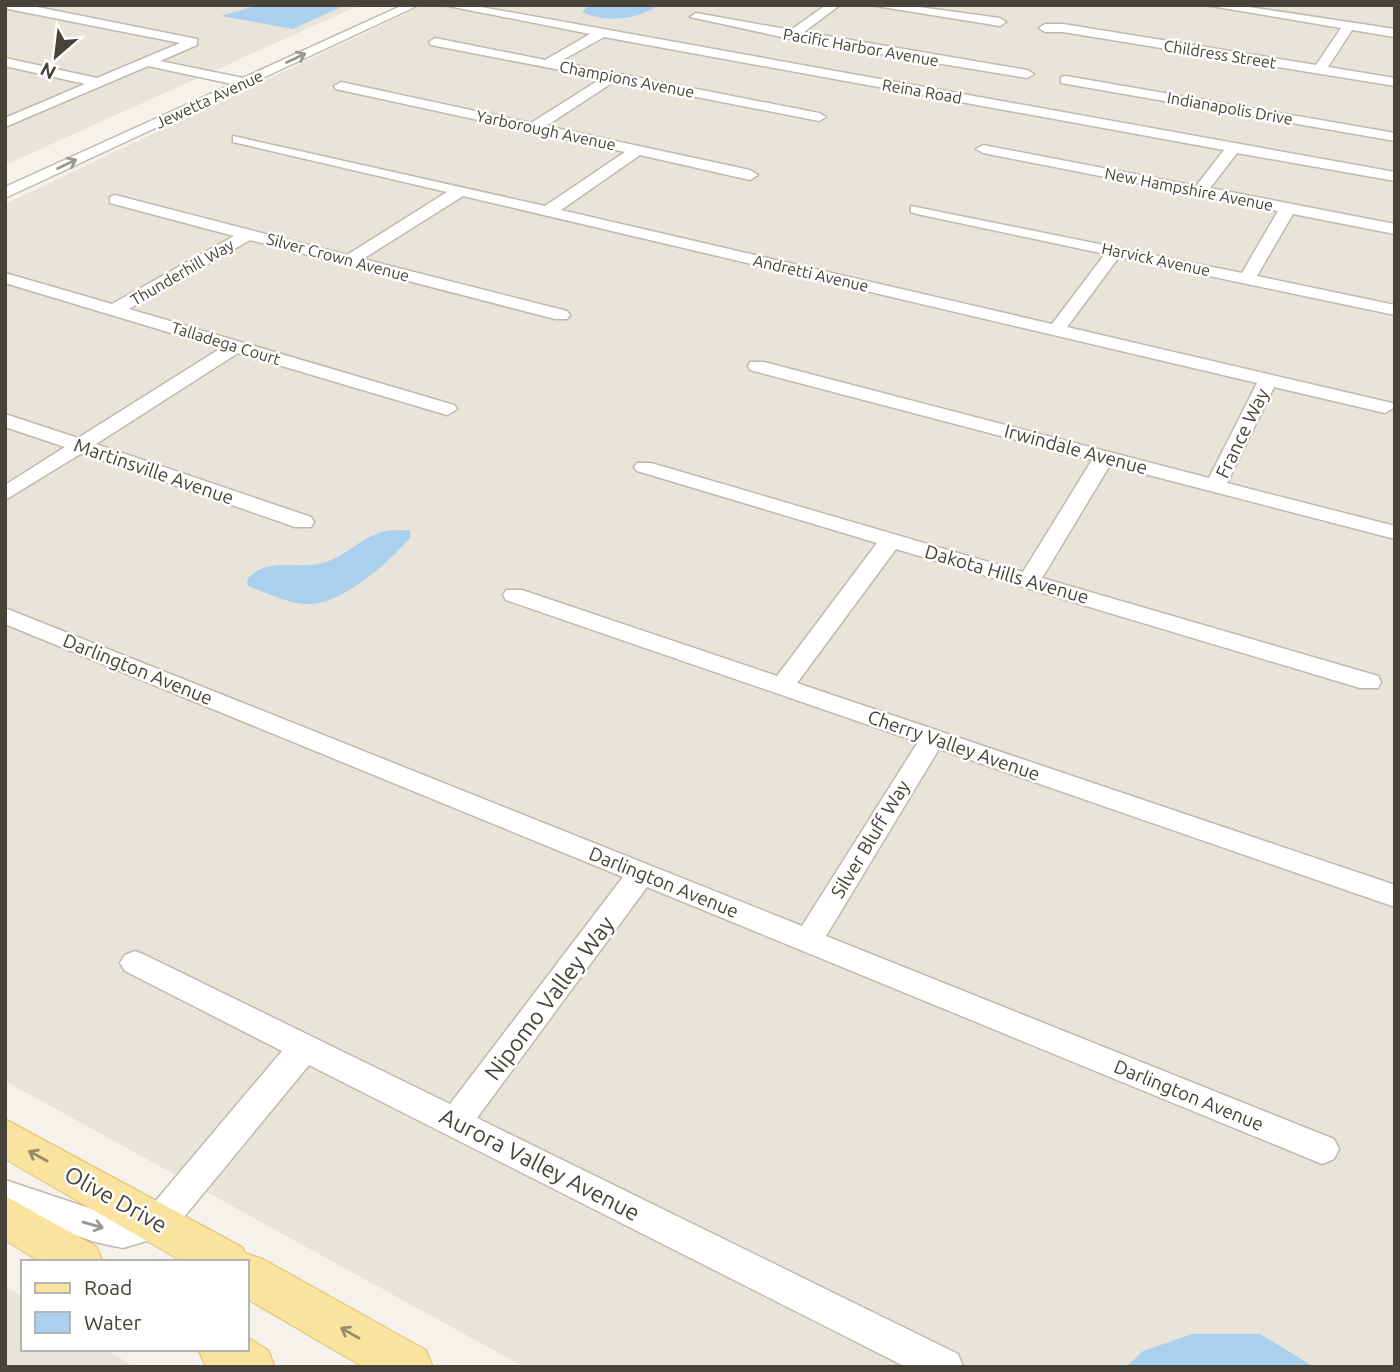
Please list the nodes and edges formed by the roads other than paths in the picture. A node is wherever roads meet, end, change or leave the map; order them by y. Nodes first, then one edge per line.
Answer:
1 (8, 5) edge
2 (382, 5) edge
3 (413, 5) edge
4 (449, 5) edge
5 (834, 5) edge
6 (876, 5) edge
7 (1211, 5) edge
8 (914, 8) edge
9 (1264, 9) edge
10 (96, 10) dead end
11 (696, 17) dead end
12 (74, 18) junction
13 (1000, 22) dead end
14 (1349, 26) junction
15 (1045, 28) dead end
16 (602, 33) junction
17 (1395, 33) edge
18 (791, 35) junction
19 (435, 42) dead end
20 (874, 49) junction
21 (5, 62) edge
22 (148, 62) junction
23 (548, 63) junction
24 (1319, 69) junction
25 (1027, 74) dead end
26 (840, 76) junction
27 (613, 77) junction
28 (1066, 79) dead end
29 (217, 80) junction
30 (243, 82) junction
31 (1395, 82) edge
32 (100, 83) junction
33 (341, 86) dead end
34 (1175, 98) junction
35 (819, 117) dead end
36 (5, 123) edge
37 (535, 127) junction
38 (1146, 132) junction
39 (1390, 132) edge
40 (238, 139) dead end
41 (1233, 148) junction
42 (983, 149) dead end
43 (638, 150) junction
44 (750, 175) dead end
45 (1395, 177) edge
46 (5, 179) edge
47 (460, 191) junction
48 (1200, 191) junction
49 (5, 193) edge
50 (115, 200) dead end
51 (1288, 208) junction
52 (918, 209) dead end
53 (547, 212) junction
54 (1395, 229) edge
55 (249, 233) junction
56 (1115, 251) junction
57 (350, 260) junction
58 (5, 278) edge
59 (1247, 279) junction
60 (115, 310) junction
61 (1395, 310) edge
62 (561, 315) dead end
63 (1056, 330) junction
64 (236, 346) junction
65 (757, 366) dead end
66 (1268, 380) junction
67 (1385, 407) dead end
68 (447, 409) dead end
69 (5, 420) edge
70 (80, 446) junction
71 (1104, 457) junction
72 (644, 467) dead end
73 (1215, 486) junction
74 (5, 494) edge
75 (303, 522) dead end
76 (1395, 533) edge
77 (891, 540) junction
78 (1029, 581) junction
79 (514, 594) dead end
80 (5, 615) edge
81 (1369, 682) dead end
82 (782, 686) junction
83 (933, 738) junction
84 (642, 873) junction
85 (1395, 896) edge
86 (808, 941) junction
87 (135, 963) dead end
88 (305, 1048) junction
89 (456, 1122) junction
90 (5, 1137) edge
91 (1322, 1149) dead end
92 (5, 1195) edge
93 (5, 1216) edge
94 (158, 1223) junction
95 (78, 1260) edge
96 (223, 1260) edge
97 (248, 1275) edge
98 (225, 1351) edge
99 (251, 1367) edge
100 (409, 1367) edge
101 (946, 1367) edge

1 - 12 street
2 - 29 street, Jewetta Avenue
30 -> 3 street, Jewetta Avenue
4 - 16 street, Reina Road
5 - 18 street
6 - 8 street
7 - 9 street
8 - 13 street
9 - 14 street
10 - 12 street
11 - 18 street, Pacific Harbor Avenue
12 - 22 street
14 - 17 street
14 - 24 street
15 - 24 street, Childress Street
16 - 23 street
16 - 26 street, Reina Road
18 - 20 street, Pacific Harbor Avenue
19 - 23 street, Champions Avenue
20 - 25 street, Pacific Harbor Avenue
20 - 26 street
21 - 32 street
22 - 29 street
22 - 32 street
23 - 27 street, Champions Avenue
24 - 31 street, Childress Street
26 - 38 street, Reina Road
27 - 35 street, Champions Avenue
27 - 37 street
28 - 34 street, Indianapolis Drive
29 - 30 street
29 - 46 street, Jewetta Avenue
49 -> 30 street, Jewetta Avenue
32 - 36 street
33 - 37 street, Yarborough Avenue
34 - 38 street
34 - 39 street, Indianapolis Drive
37 - 43 street, Yarborough Avenue
38 - 41 street, Reina Road
40 - 47 street, Andretti Avenue
41 - 45 street, Reina Road
41 - 48 street
42 - 48 street, New Hampshire Avenue
43 - 44 street, Yarborough Avenue
43 - 53 street
47 - 53 street, Andretti Avenue
47 - 57 street
48 - 51 street, New Hampshire Avenue
50 - 55 street, Silver Crown Avenue
51 - 54 street, New Hampshire Avenue
51 - 59 street
52 - 56 street, Harvick Avenue
53 - 63 street, Andretti Avenue
55 - 57 street, Silver Crown Avenue
55 - 60 street, Thunderhill Way
56 - 59 street, Harvick Avenue
56 - 63 street
57 - 62 street, Silver Crown Avenue
58 - 60 street, Talladega Court
59 - 61 street, Harvick Avenue
60 - 64 street, Talladega Court
63 - 66 street, Andretti Avenue
64 - 68 street, Talladega Court
64 - 70 street
65 - 71 street, Irwindale Avenue
66 - 67 street, Andretti Avenue
66 - 73 street, France Way
69 - 70 street, Martinsville Avenue
70 - 74 street
70 - 75 street, Martinsville Avenue
71 - 73 street, Irwindale Avenue
71 - 78 street
72 - 77 street, Dakota Hills Avenue
73 - 76 street, Irwindale Avenue
77 - 78 street, Dakota Hills Avenue
77 - 82 street
78 - 81 street, Dakota Hills Avenue
79 - 82 street, Cherry Valley Avenue
80 - 84 street, Darlington Avenue
82 - 83 street, Cherry Valley Avenue
83 - 85 street, Cherry Valley Avenue
83 - 86 street, Silver Bluff Way
84 - 86 street, Darlington Avenue
84 - 89 street, Nipomo Valley Way
86 - 91 street, Darlington Avenue
87 - 88 street, Aurora Valley Avenue
88 - 89 street, Aurora Valley Avenue
88 - 94 street
89 - 101 street, Aurora Valley Avenue
94 -> 90 main road, Olive Drive
92 -> 94 street
93 - 95 main road
94 - 96 main road, Olive Drive
100 -> 97 main road
98 - 99 main road

